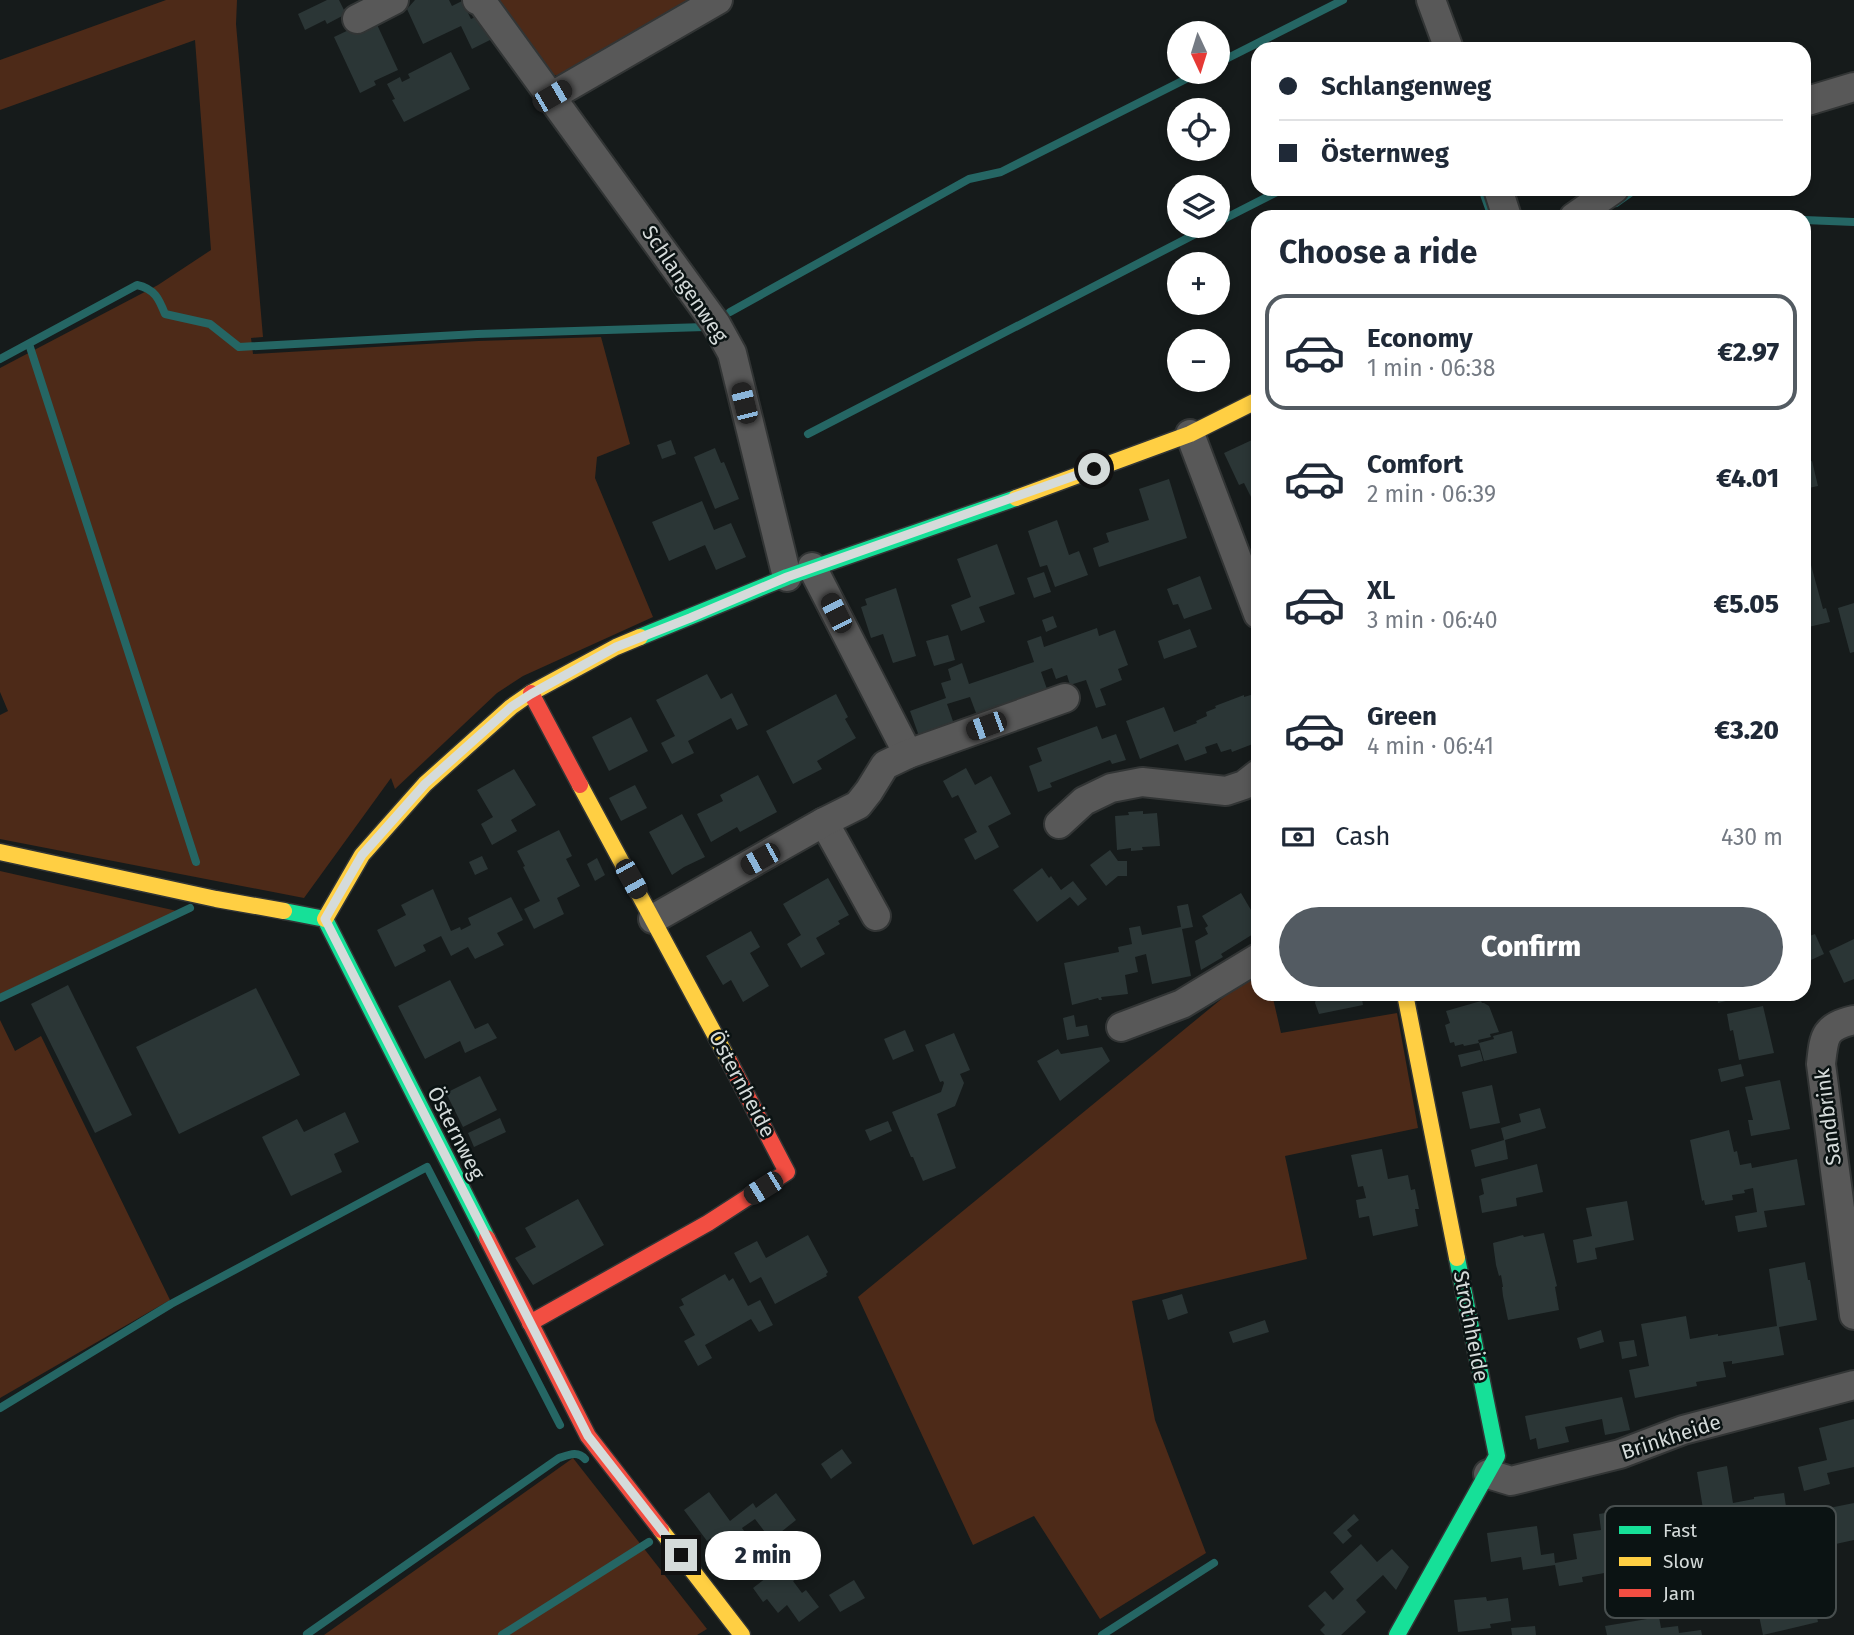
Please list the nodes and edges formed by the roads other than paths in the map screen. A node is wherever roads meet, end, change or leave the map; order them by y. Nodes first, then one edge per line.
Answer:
1 (394, 0) edge
2 (477, 0) edge
3 (718, 0) edge
4 (1432, 0) edge
5 (357, 19) dead end
6 (1447, 42) edge
7 (1854, 87) edge
8 (552, 96) junction
9 (1811, 100) edge
10 (1604, 196) edge
11 (1584, 210) edge
12 (1251, 404) edge
13 (1190, 434) junction
14 (800, 572) junction
15 (1251, 595) edge
16 (531, 694) junction
17 (1065, 698) dead end
18 (908, 754) junction
19 (1251, 780) edge
20 (824, 822) junction
21 (1059, 824) dead end
22 (0, 852) edge
23 (876, 916) dead end
24 (325, 919) junction
25 (653, 919) junction
26 (1251, 962) edge
27 (1406, 1001) edge
28 (1854, 1020) edge
29 (1121, 1027) dead end
30 (1854, 1314) edge
31 (530, 1323) junction
32 (1854, 1385) edge
33 (1489, 1474) junction
34 (742, 1635) edge
35 (1397, 1635) edge

1 - 5 street
2 - 8 street, Schlangenweg
3 - 8 street
4 - 6 street
7 - 9 street
8 - 14 street, Schlangenweg
10 - 11 street
12 - 13 street
13 - 14 street
13 - 15 street
14 - 16 street
14 - 18 street, Schlangenweg
16 - 24 street
16 - 25 street, Östernheide
17 - 18 street
18 - 20 street
19 - 21 street
20 - 23 street
20 - 25 street
22 - 24 street
24 - 31 street, Östernweg
25 - 31 street, Östernheide
26 - 29 street
27 - 33 street, Strothheide
28 - 30 street, Sandbrink
31 - 34 street, Östernweg
32 - 33 street, Brinkheide
33 - 35 street, Strothheide

